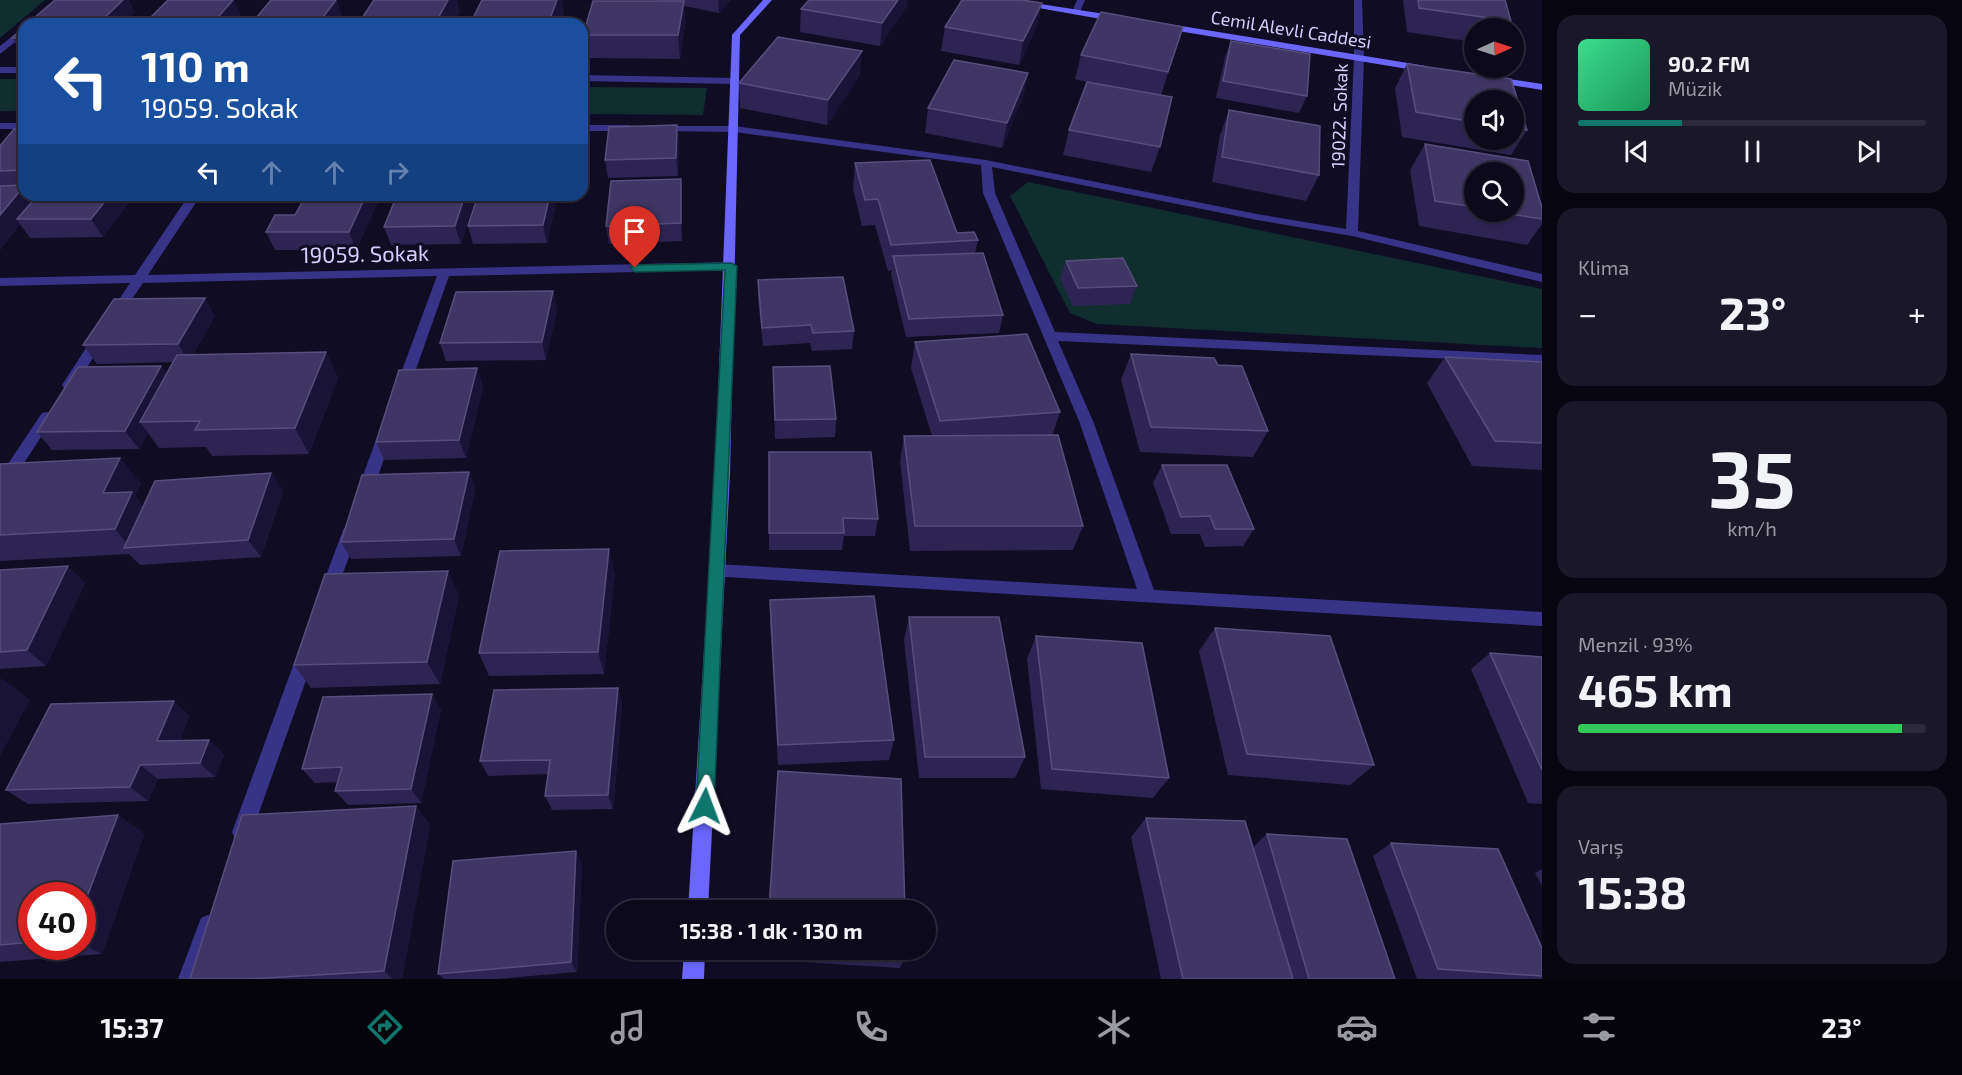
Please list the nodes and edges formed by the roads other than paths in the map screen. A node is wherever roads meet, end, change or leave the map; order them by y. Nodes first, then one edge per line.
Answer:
1 (768, 0) edge
2 (998, 0) edge
3 (1081, 0) edge
4 (1358, 0) edge
5 (1076, 12) junction
6 (1123, 20) edge
7 (1147, 24) edge
8 (18, 35) edge
9 (0, 51) edge
10 (1359, 58) junction
11 (0, 70) edge
12 (18, 70) edge
13 (1439, 71) edge
14 (588, 78) edge
15 (1485, 78) edge
16 (735, 81) junction
17 (1542, 87) edge
18 (0, 126) edge
19 (18, 126) edge
20 (588, 128) edge
21 (640, 128) edge
22 (652, 128) edge
23 (734, 129) junction
24 (986, 163) junction
25 (191, 201) edge
26 (1352, 233) junction
27 (731, 266) junction
28 (444, 273) junction
29 (1542, 278) edge
30 (139, 280) junction
31 (0, 282) edge
32 (1050, 336) junction
33 (1542, 359) edge
34 (0, 488) edge
35 (716, 570) junction
36 (1148, 596) junction
37 (322, 609) edge
38 (1542, 619) edge
39 (310, 643) edge
40 (237, 844) edge
41 (699, 900) edge
42 (213, 912) edge
43 (694, 960) edge
44 (189, 979) edge
45 (693, 979) edge

1 - 16 street
2 - 5 street
3 - 5 street
4 - 10 street, 19022. Sokak
5 - 6 street
7 - 10 street, Cemil Alevli Caddesi
8 - 9 street
10 - 13 street, Cemil Alevli Caddesi
10 - 26 street, 19022. Sokak
11 - 12 street
14 - 16 street
15 - 17 street
16 - 23 street
18 - 19 street
20 - 21 street
22 - 23 street
23 - 24 street
23 - 27 street
24 - 26 street
24 - 32 street
25 - 30 street
26 - 29 street
27 - 28 street, 19059. Sokak
27 - 35 street
28 - 30 street, 19059. Sokak
28 - 37 street
30 - 31 street, 19059. Sokak
30 - 34 street
32 - 33 street
32 - 36 street
35 - 36 street
35 - 41 street
36 - 38 street
39 - 40 street
42 - 44 street
43 - 45 street

